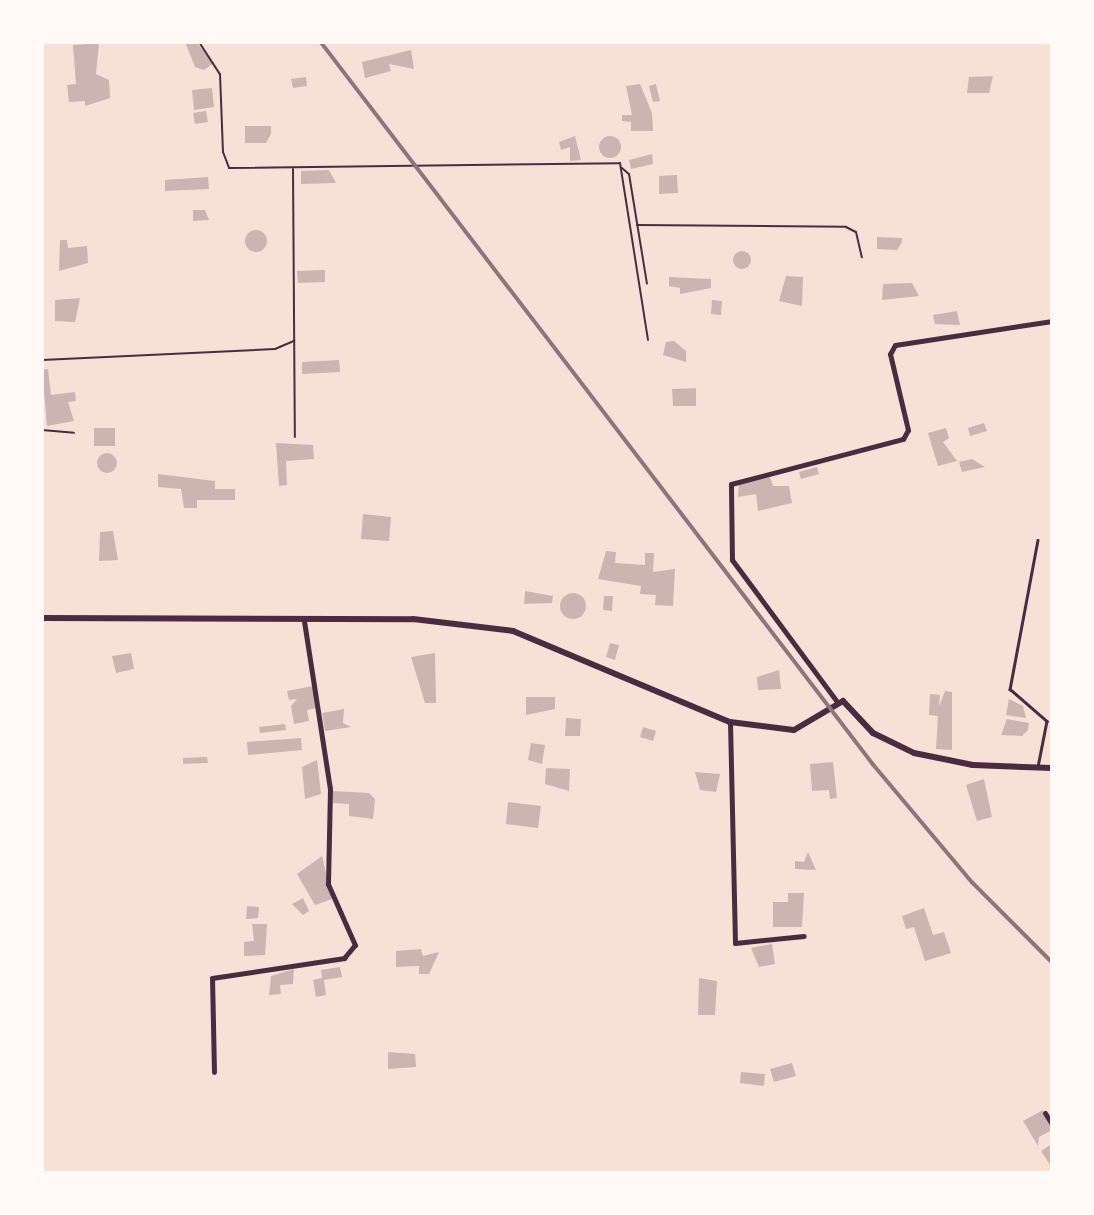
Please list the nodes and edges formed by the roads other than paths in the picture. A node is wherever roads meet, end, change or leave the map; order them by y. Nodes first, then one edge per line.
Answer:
1 (1052, 321) edge
2 (1038, 540) dead end
3 (42, 618) edge
4 (304, 621) junction
5 (838, 703) junction
6 (730, 722) junction
7 (1038, 767) junction
8 (1052, 768) edge
9 (804, 936) dead end
10 (214, 1072) dead end
11 (1045, 1113) dead end
12 (1052, 1124) edge

1 - 5 street
2 - 7 lane
3 - 4 street
4 - 6 street
4 - 10 street
5 - 6 street
5 - 7 street
6 - 9 street
7 - 8 street
11 - 12 street

